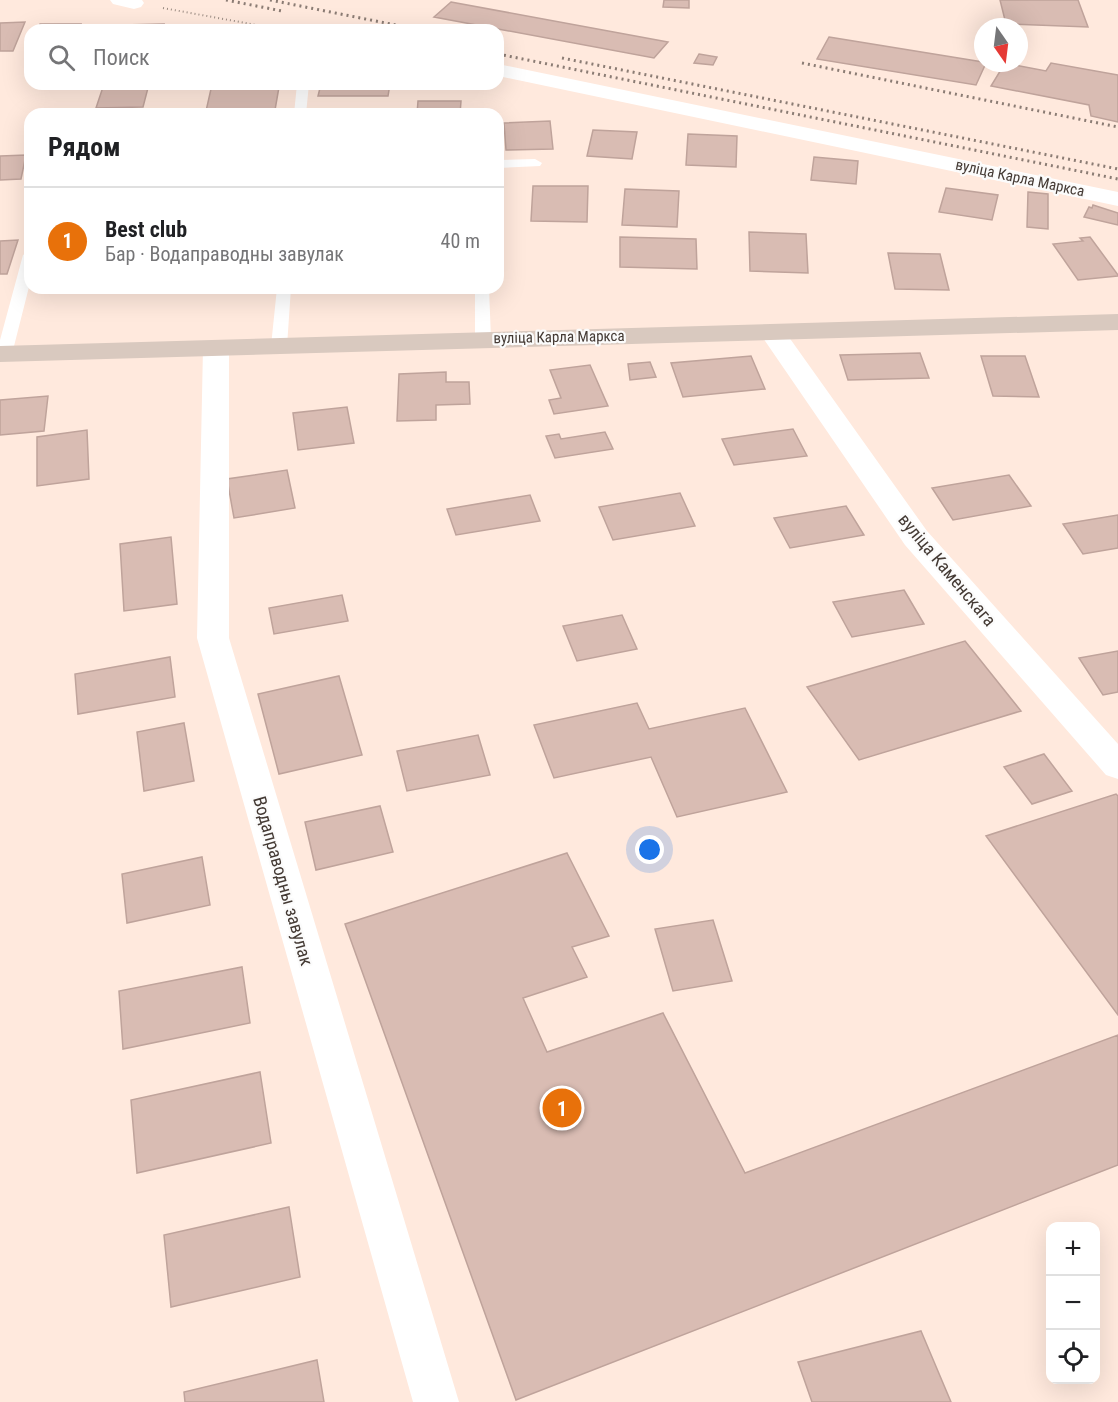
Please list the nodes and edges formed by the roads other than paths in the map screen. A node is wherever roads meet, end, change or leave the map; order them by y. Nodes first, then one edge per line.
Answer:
1 (504, 71) edge
2 (302, 90) edge
3 (301, 108) edge
4 (504, 164) edge
5 (535, 164) dead end
6 (1118, 199) edge
7 (24, 276) edge
8 (283, 294) edge
9 (482, 294) edge
10 (1118, 322) edge
11 (772, 332) junction
12 (483, 339) junction
13 (279, 346) junction
14 (216, 348) junction
15 (2, 354) edge
16 (1118, 766) edge
17 (436, 1402) edge

1 - 6 street, вуліца Карла Маркса
2 - 3 lane
4 - 5 lane
7 - 15 lane
8 - 13 lane
9 - 12 lane
10 - 11 main road, вуліца Карла Маркса
11 - 12 main road, вуліца Карла Маркса
11 - 16 street, вуліца Каменскага
12 - 13 main road, вуліца Карла Маркса
13 - 14 main road, вуліца Карла Маркса
14 - 15 main road, вуліца Карла Маркса
14 - 17 street, Водаправодны завулак

